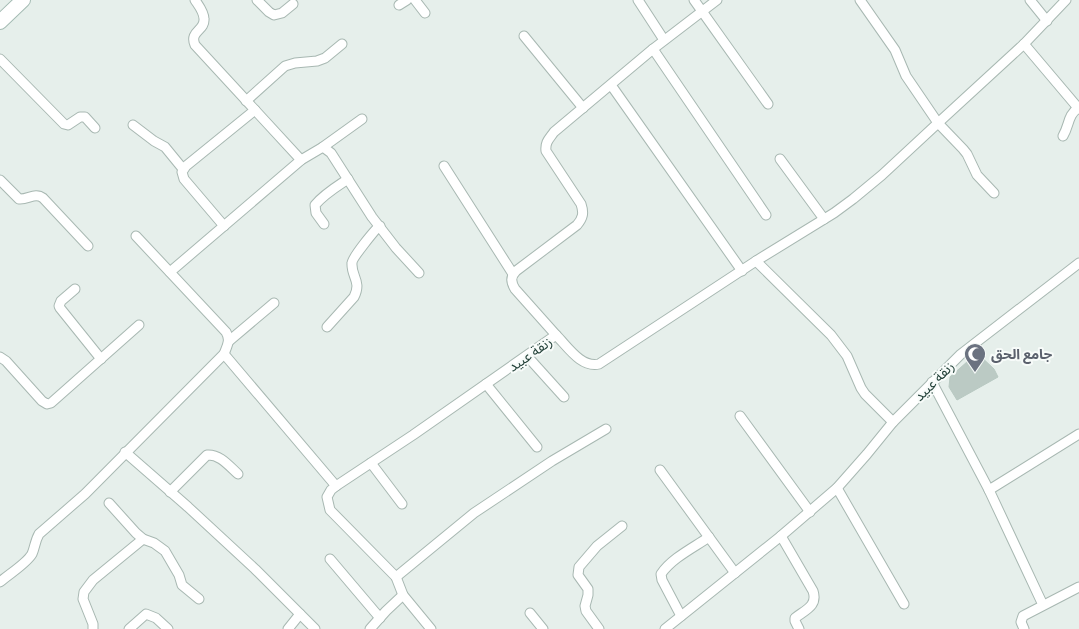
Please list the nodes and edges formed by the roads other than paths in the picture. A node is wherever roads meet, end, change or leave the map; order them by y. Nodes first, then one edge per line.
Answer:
1 (23, 0) edge
2 (195, 0) edge
3 (257, 0) edge
4 (415, 0) edge
5 (638, 0) edge
6 (694, 0) edge
7 (717, 0) edge
8 (860, 0) edge
9 (1030, 0) edge
10 (1066, 0) edge
11 (293, 4) dead end
12 (702, 11) junction
13 (425, 13) dead end
14 (0, 22) edge
15 (1046, 22) junction
16 (524, 36) dead end
17 (664, 40) junction
18 (342, 44) dead end
19 (1024, 44) junction
20 (653, 49) junction
21 (0, 60) edge
22 (611, 85) junction
23 (246, 100) junction
24 (768, 104) dead end
25 (583, 108) junction
26 (1079, 108) edge
27 (255, 110) junction
28 (362, 119) dead end
29 (938, 122) junction
30 (134, 125) dead end
31 (95, 128) dead end
32 (1063, 136) dead end
33 (323, 147) junction
34 (780, 159) dead end
35 (301, 160) junction
36 (444, 166) dead end
37 (183, 169) junction
38 (348, 179) junction
39 (0, 180) edge
40 (994, 194) dead end
41 (766, 215) dead end
42 (824, 219) junction
43 (324, 224) dead end
44 (224, 226) junction
45 (380, 226) junction
46 (136, 236) dead end
47 (88, 246) dead end
48 (756, 261) junction
49 (1079, 264) edge
50 (742, 271) junction
51 (170, 272) junction
52 (419, 273) dead end
53 (513, 274) junction
54 (74, 289) dead end
55 (274, 303) dead end
56 (139, 325) dead end
57 (327, 327) dead end
58 (556, 335) junction
59 (229, 341) junction
60 (224, 354) junction
61 (527, 356) junction
62 (0, 357) edge
63 (101, 359) junction
64 (932, 382) junction
65 (486, 384) junction
66 (564, 397) dead end
67 (740, 416) dead end
68 (893, 422) junction
69 (606, 429) dead end
70 (1079, 434) edge
71 (537, 447) dead end
72 (126, 452) junction
73 (371, 463) junction
74 (660, 470) dead end
75 (238, 474) dead end
76 (336, 486) junction
77 (837, 488) junction
78 (989, 490) junction
79 (170, 492) junction
80 (109, 503) dead end
81 (402, 504) dead end
82 (810, 512) junction
83 (622, 526) dead end
84 (781, 536) junction
85 (709, 537) junction
86 (142, 539) junction
87 (330, 559) dead end
88 (735, 573) junction
89 (396, 577) junction
90 (0, 582) edge
91 (1079, 587) edge
92 (403, 595) junction
93 (199, 599) dead end
94 (904, 604) dead end
95 (1043, 605) junction
96 (530, 613) dead end
97 (300, 614) junction
98 (681, 616) junction
99 (380, 618) junction
100 (93, 629) edge
101 (129, 629) edge
102 (168, 629) edge
103 (288, 629) edge
104 (315, 629) edge
105 (370, 629) edge
106 (431, 629) edge
107 (543, 629) edge
108 (599, 629) edge
109 (665, 629) edge
110 (799, 629) edge
111 (1024, 629) edge

1 - 14 street
2 - 23 street
3 - 11 street
4 - 13 street
5 - 17 street
6 - 12 street
7 - 12 street
8 - 29 street
9 - 15 street
10 - 15 street
12 - 17 street
12 - 24 street
15 - 19 street
16 - 25 street
17 - 20 street
18 - 23 street
19 - 26 street
19 - 29 street
20 - 22 street
20 - 41 street
21 - 31 street
22 - 25 street
22 - 50 street
23 - 27 street
25 - 53 street
26 - 32 street
27 - 35 street
27 - 37 street
28 - 33 street
29 - 40 street
29 - 42 street
30 - 37 street
33 - 35 street
33 - 38 street
34 - 42 street
35 - 44 street
36 - 53 street, زنقة عبيد
37 - 44 street
38 - 43 street
38 - 45 street
39 - 47 street
42 - 48 street
44 - 51 street
45 - 52 street
45 - 57 street
46 - 51 street
48 - 50 street
48 - 68 street
49 - 64 street, زنقة عبيد
50 - 58 street
51 - 59 street
53 - 58 street, زنقة عبيد
54 - 63 street
55 - 59 street
56 - 63 street
58 - 61 street, زنقة عبيد
59 - 60 street
60 - 72 street
60 - 76 street
61 - 65 street, زنقة عبيد
61 - 66 street
62 - 63 street
64 - 68 street, زنقة عبيد
64 - 78 street
65 - 71 street
65 - 73 street, زنقة عبيد
67 - 82 street
68 - 77 street, زنقة عبيد
69 - 89 street
70 - 78 street
72 - 79 street
72 - 90 street
73 - 76 street, زنقة عبيد
73 - 81 street
74 - 85 street
75 - 79 street
76 - 89 street
77 - 82 street, زنقة عبيد
77 - 94 street
78 - 95 street
79 - 97 street
80 - 86 street
82 - 84 street, زنقة عبيد
83 - 108 street
84 - 88 street, زنقة عبيد
84 - 110 street
85 - 88 street
85 - 98 street
86 - 93 street
86 - 100 street
87 - 99 street
88 - 98 street, زنقة عبيد
89 - 92 street
91 - 95 street
92 - 99 street
92 - 106 street
95 - 111 street
96 - 107 street
97 - 103 street
97 - 104 street
98 - 109 street, زنقة عبيد
99 - 105 street
101 - 102 street

